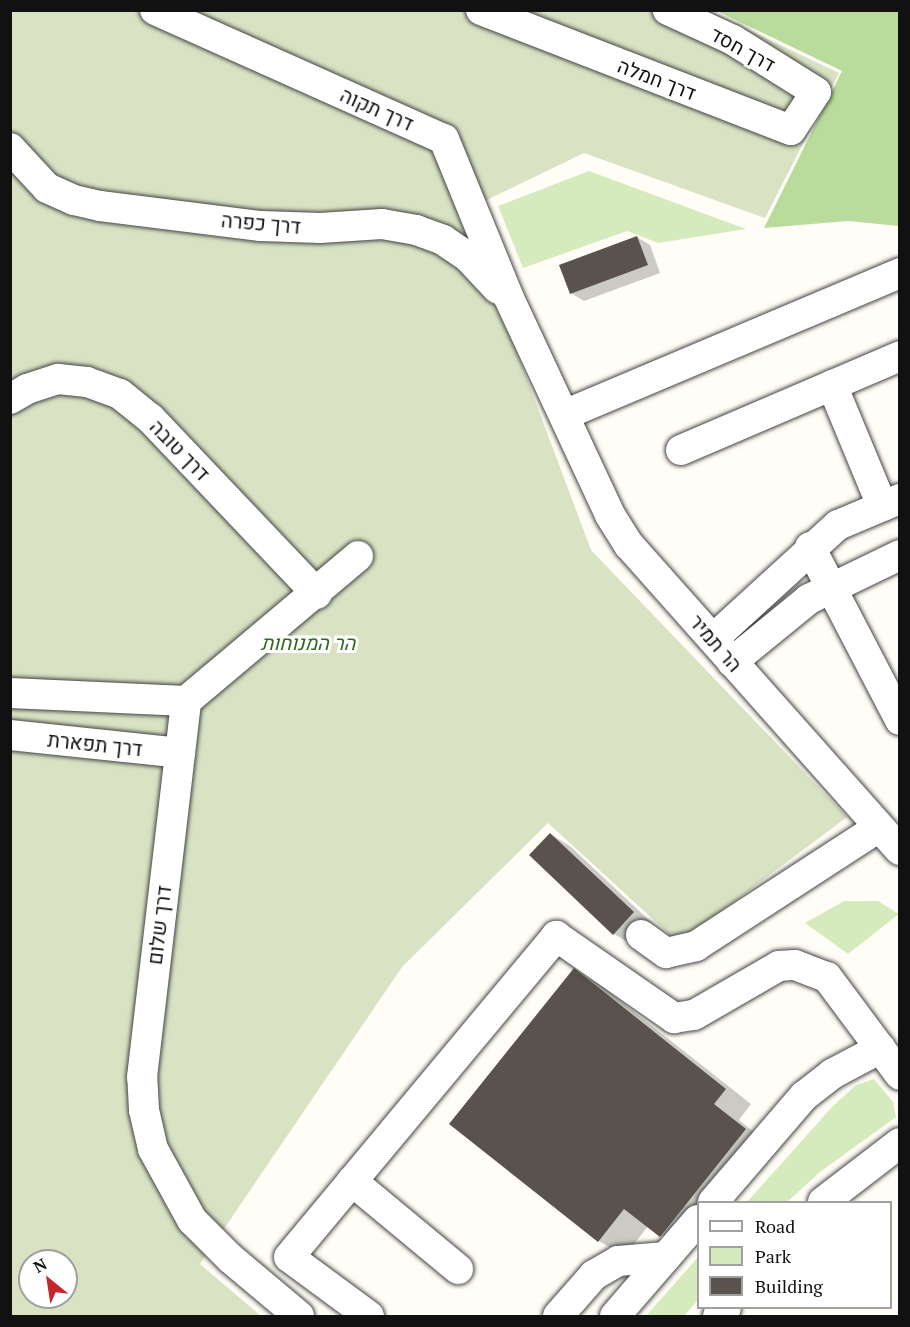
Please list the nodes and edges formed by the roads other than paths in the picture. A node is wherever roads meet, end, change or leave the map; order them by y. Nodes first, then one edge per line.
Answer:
1 (155, 10) edge
2 (481, 10) edge
3 (668, 10) edge
4 (816, 92) joint
5 (10, 148) edge
6 (900, 273) edge
7 (508, 297) junction
8 (900, 356) edge
9 (832, 385) junction
10 (10, 399) edge
11 (564, 415) junction
12 (681, 450) dead end
13 (891, 502) edge
14 (810, 547) junction
15 (900, 555) edge
16 (358, 556) dead end
17 (830, 588) junction
18 (317, 594) junction
19 (713, 639) junction
20 (732, 662) junction
21 (10, 693) edge
22 (186, 701) junction
23 (900, 720) edge
24 (10, 735) edge
25 (180, 753) junction
26 (879, 826) junction
27 (900, 850) edge
28 (641, 935) dead end
29 (881, 1048) junction
30 (900, 1075) edge
31 (900, 1143) edge
32 (352, 1181) junction
33 (715, 1201) edge
34 (826, 1201) edge
35 (697, 1222) edge
36 (666, 1257) junction
37 (458, 1269) dead end
38 (299, 1317) edge
39 (369, 1317) edge
40 (558, 1317) edge
41 (615, 1317) edge

1 - 7 street, דרך תקוה
2 - 4 street, דרך חמלה
3 - 4 street, דרך חסד
5 - 7 street, דרך כפרה
6 - 11 street
7 - 11 street, דרך תקוה
8 - 9 street
9 - 12 street
9 - 13 street
10 - 18 street, דרך טובה
11 - 19 street, הר תמיר
13 - 14 street
14 - 17 street
14 - 19 street
15 - 17 street
16 - 18 street
17 - 20 street
17 - 23 street
18 - 22 street
19 - 20 street, הר תמיר
20 - 26 street, הר תמיר
21 - 22 street
22 - 25 street, דרך שלום
24 - 25 street, דרך תפארת
25 - 38 street, דרך שלום
26 - 27 street, הר תמיר
26 - 28 street
29 - 30 street
29 - 32 street
29 - 33 street
31 - 34 street
32 - 37 street
32 - 39 street
35 - 36 street
36 - 40 street
36 - 41 street

